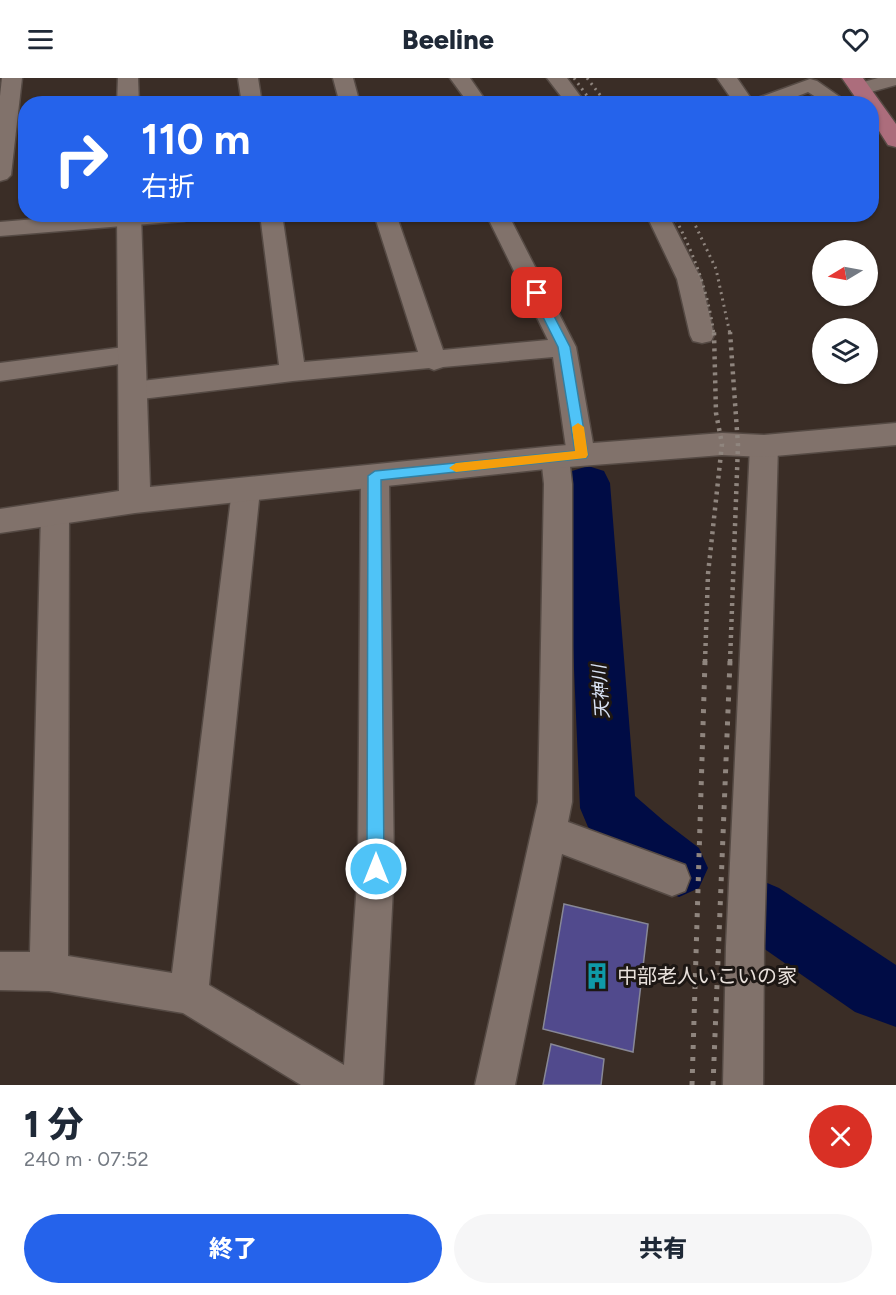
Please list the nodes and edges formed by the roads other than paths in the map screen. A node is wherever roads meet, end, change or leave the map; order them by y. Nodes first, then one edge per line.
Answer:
1 (12, 78) edge
2 (128, 78) edge
3 (248, 78) edge
4 (343, 78) edge
5 (460, 78) edge
6 (557, 78) edge
7 (727, 78) edge
8 (896, 79) edge
9 (128, 96) edge
10 (251, 96) edge
11 (348, 96) edge
12 (473, 96) edge
13 (571, 96) edge
14 (739, 96) edge
15 (781, 96) edge
16 (827, 96) edge
17 (875, 96) edge
18 (879, 117) edge
19 (896, 140) edge
20 (1, 163) edge
21 (79, 222) edge
22 (129, 222) edge
23 (272, 222) edge
24 (388, 222) edge
25 (501, 222) edge
26 (661, 222) edge
27 (0, 230) edge
28 (702, 335) dead end
29 (564, 347) junction
30 (132, 355) junction
31 (434, 361) junction
32 (0, 372) edge
33 (293, 372) junction
34 (133, 391) junction
35 (896, 434) edge
36 (764, 446) junction
37 (568, 456) junction
38 (375, 476) junction
39 (246, 490) junction
40 (135, 501) junction
41 (55, 513) junction
42 (0, 521) edge
43 (548, 832) junction
44 (672, 878) dead end
45 (0, 971) edge
46 (49, 972) junction
47 (189, 995) junction
48 (339, 1085) edge
49 (363, 1085) edge
50 (495, 1085) edge
51 (743, 1085) edge

1 - 20 street
2 - 9 street
3 - 10 street
4 - 11 street
5 - 12 street
6 - 13 street
7 - 14 street
8 - 17 street
15 - 16 street
18 - 19 main road
21 - 27 street
22 - 30 street
23 - 33 street
24 - 31 street
25 - 29 street
26 - 28 street
29 - 31 street
29 - 37 street
30 - 32 street
30 - 34 street
31 - 33 street
33 - 34 street
34 - 40 street
35 - 36 street
36 - 37 street
36 - 51 street
37 - 38 street
37 - 43 street
38 - 39 street
38 - 49 street
39 - 40 street
39 - 47 street
40 - 41 street
41 - 42 street
41 - 46 street
43 - 44 street
43 - 50 street
45 - 46 street
46 - 47 street
47 - 48 street

